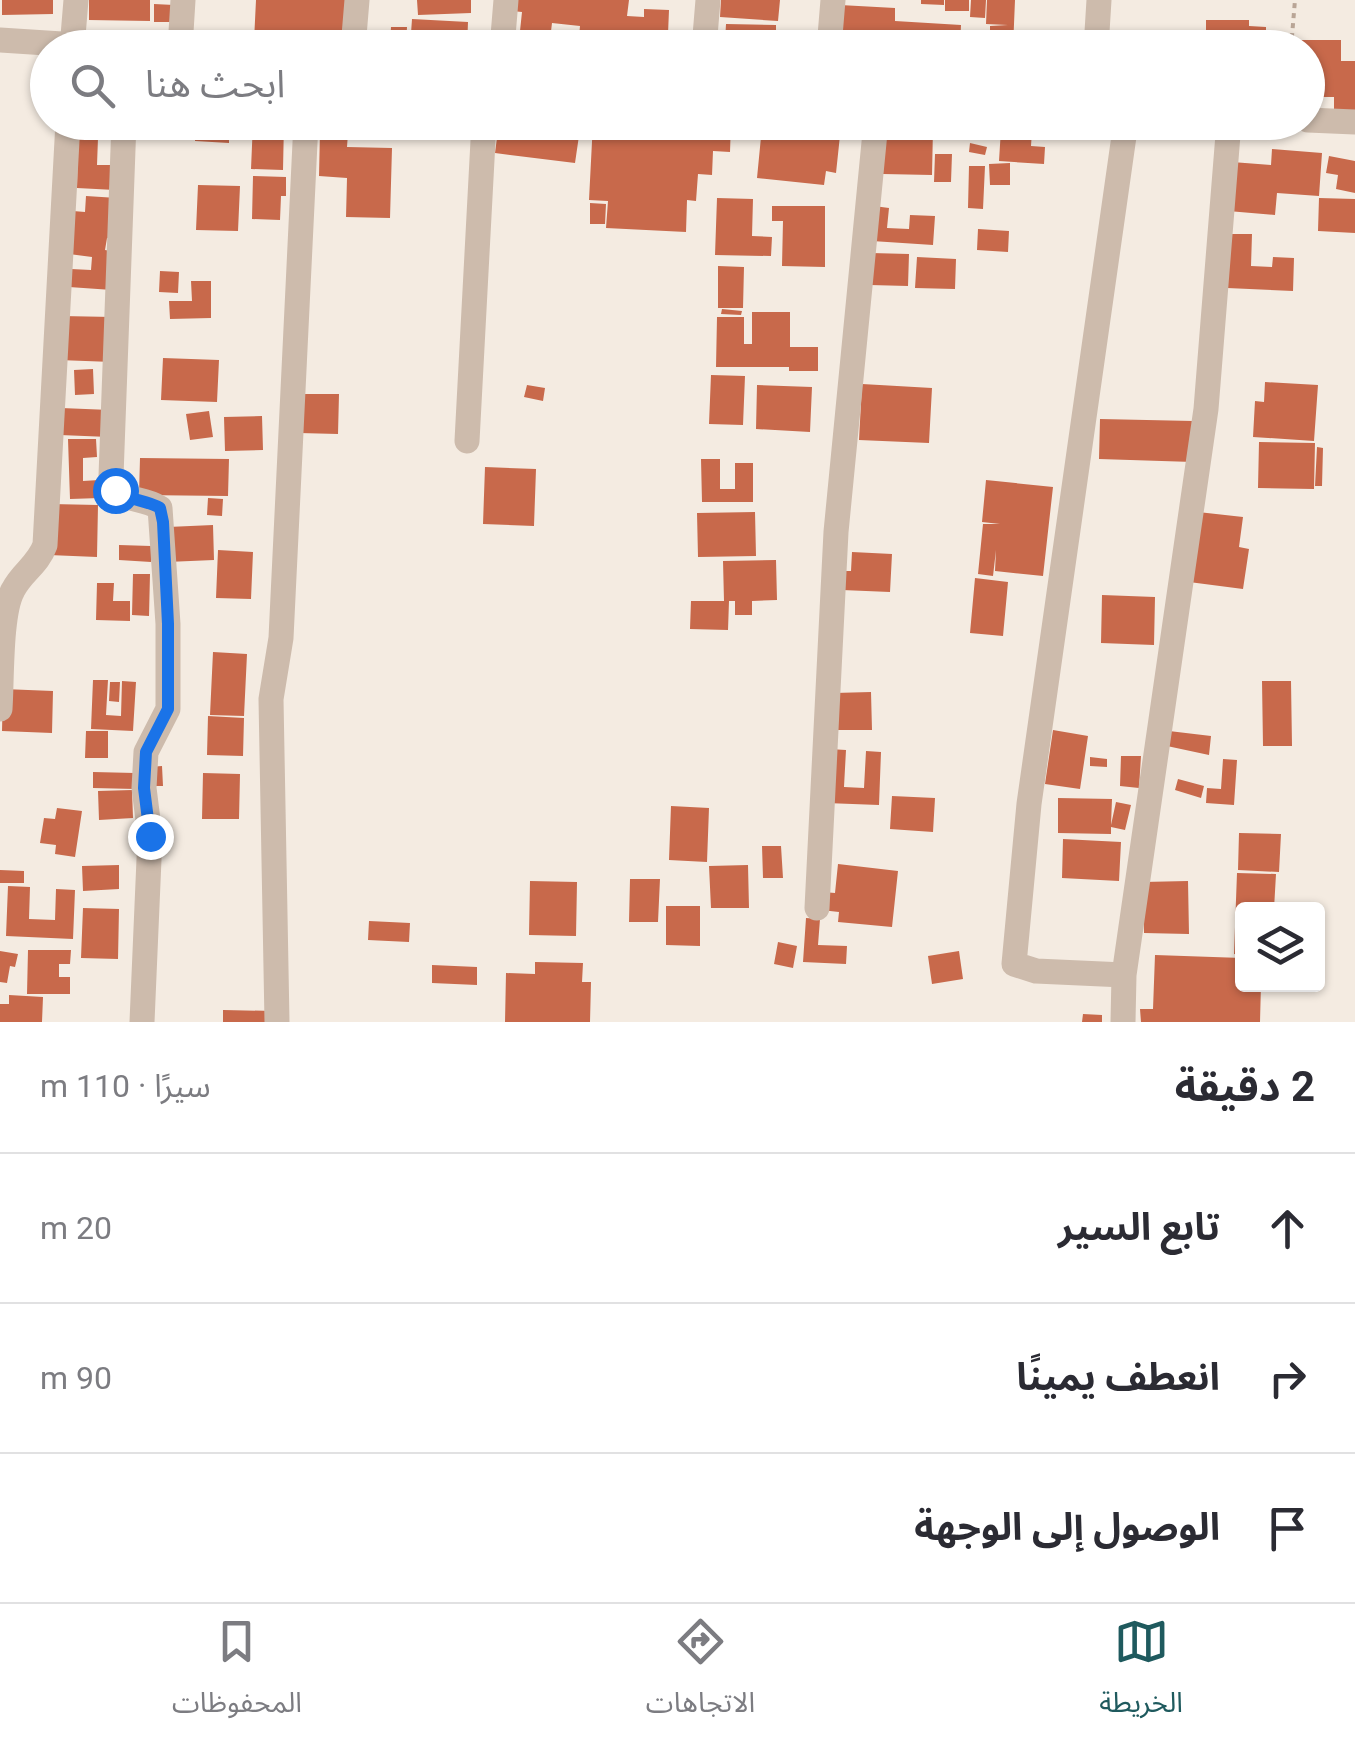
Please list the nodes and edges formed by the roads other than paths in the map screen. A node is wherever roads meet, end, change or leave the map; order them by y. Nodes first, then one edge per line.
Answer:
1 (76, 0) edge
2 (183, 0) edge
3 (356, 0) edge
4 (506, 0) edge
5 (708, 0) edge
6 (833, 0) edge
7 (1099, 0) edge
8 (73, 30) edge
9 (181, 30) edge
10 (354, 30) edge
11 (504, 30) edge
12 (706, 30) edge
13 (830, 30) edge
14 (1097, 30) edge
15 (0, 40) edge
16 (30, 42) edge
17 (1325, 121) edge
18 (1355, 122) edge
19 (67, 140) edge
20 (123, 140) edge
21 (305, 140) edge
22 (483, 140) edge
23 (874, 140) edge
24 (1123, 140) edge
25 (1228, 140) edge
26 (466, 441) dead end
27 (0, 709) edge
28 (816, 908) dead end
29 (1124, 975) junction
30 (142, 1022) edge
31 (277, 1022) edge
32 (1123, 1022) edge

1 - 8 street
2 - 9 street
3 - 10 street
4 - 11 street
5 - 12 street
6 - 13 street
7 - 14 street
15 - 16 street
17 - 18 street
19 - 27 street
20 - 30 street
21 - 31 street
22 - 26 street
23 - 28 street
24 - 29 street
25 - 29 street
29 - 32 street

